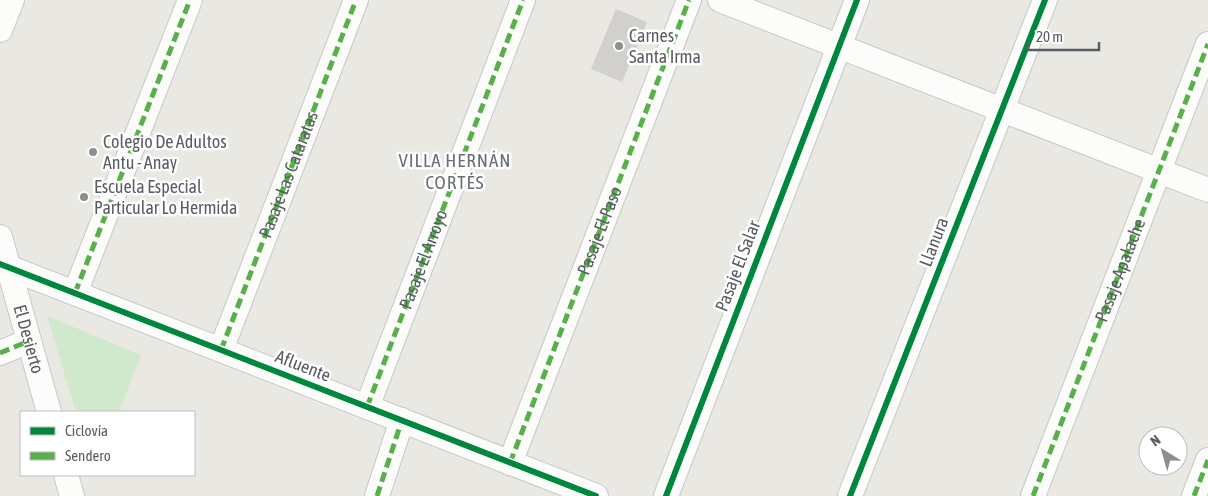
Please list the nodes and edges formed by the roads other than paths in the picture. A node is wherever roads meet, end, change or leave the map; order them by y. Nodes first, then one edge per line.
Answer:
1 (12, 0) edge
2 (190, 0) edge
3 (356, 0) edge
4 (523, 0) edge
5 (689, 0) edge
6 (720, 0) edge
7 (857, 0) edge
8 (1045, 0) edge
9 (0, 30) edge
10 (1208, 44) edge
11 (839, 46) junction
12 (1002, 110) junction
13 (1159, 171) junction
14 (1208, 190) edge
15 (0, 237) edge
16 (4, 265) edge
17 (75, 293) junction
18 (29, 341) junction
19 (221, 350) junction
20 (0, 353) edge
21 (367, 407) junction
22 (49, 411) edge
23 (402, 420) junction
24 (1208, 460) edge
25 (510, 463) junction
26 (66, 476) edge
27 (72, 496) edge
28 (377, 496) edge
29 (596, 496) edge
30 (666, 496) edge
31 (850, 496) edge
32 (1033, 496) edge
33 (1194, 496) edge

1 - 9 street
2 - 17 street
3 - 19 street, Pasaje Las Cataratas
4 - 21 street, Pasaje El Arroyo
5 - 25 street, Pasaje El Paso
6 - 11 street
7 - 11 street, Pasaje El Salar
8 - 12 street, Llanura
10 - 13 street, Pasaje Apalache
11 - 12 street
11 - 30 street, Pasaje El Salar
12 - 13 street
12 - 31 street, Llanura
13 - 14 street
13 - 32 street, Pasaje Apalache
15 - 16 street, El Desierto
16 - 17 street, Afluente
16 - 18 street, El Desierto
17 - 19 street, Afluente
18 - 20 street
18 - 22 street, El Desierto
19 - 21 street, Afluente
21 - 23 street, Afluente
23 - 25 street, Afluente
23 - 28 street
24 - 33 street
25 - 29 street, Afluente
26 - 27 street

